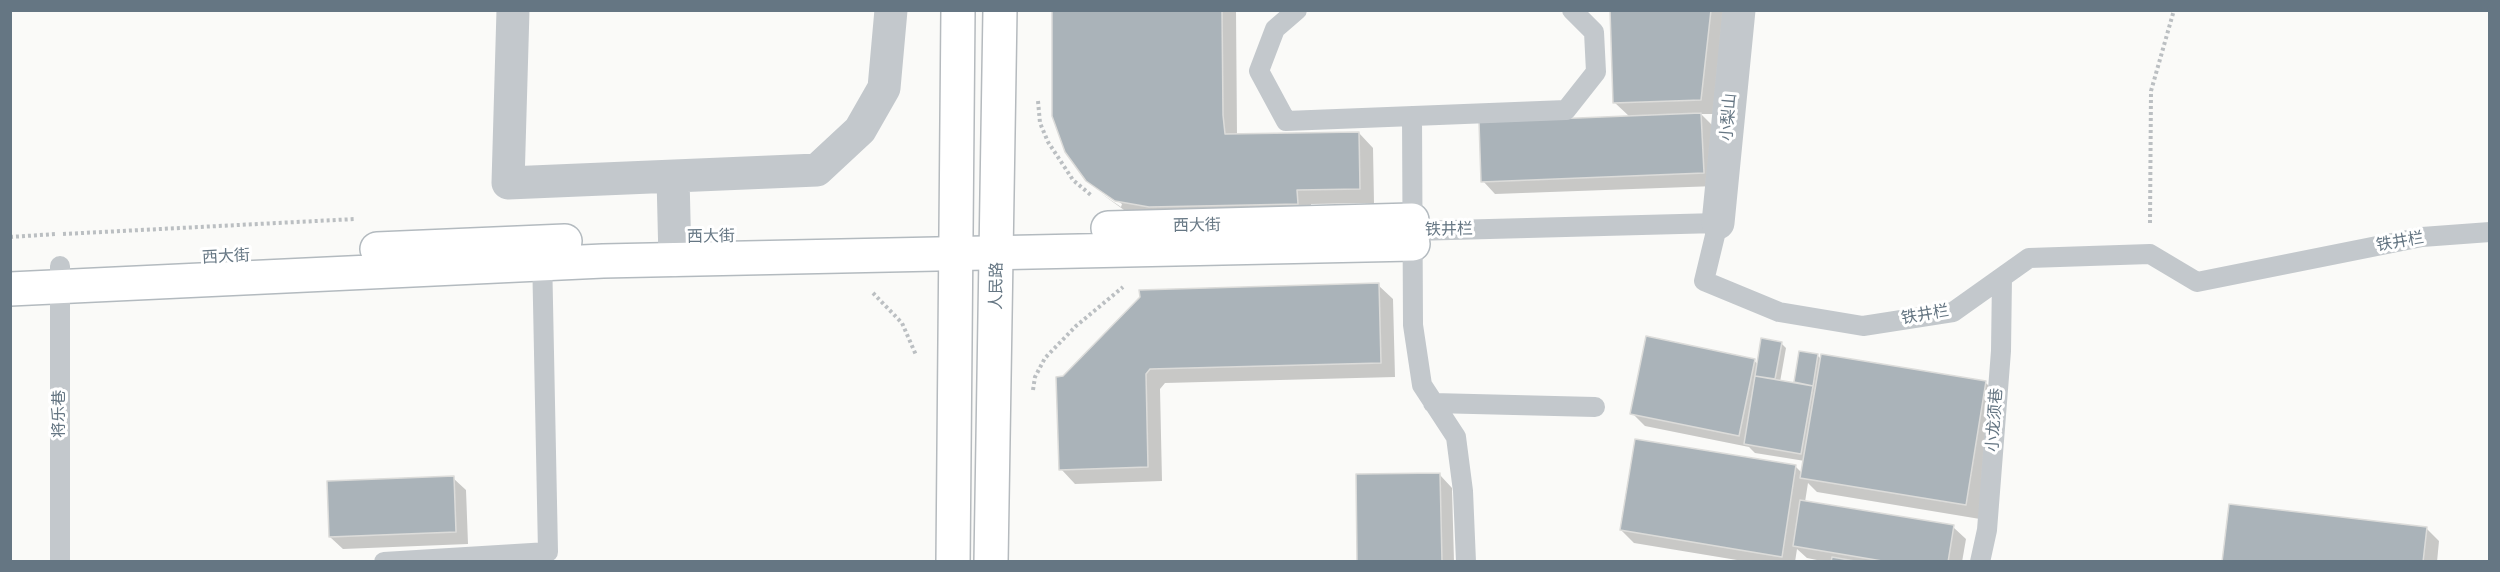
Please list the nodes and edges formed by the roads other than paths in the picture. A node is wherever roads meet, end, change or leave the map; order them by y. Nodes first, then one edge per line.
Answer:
1 (513, 10) edge
2 (891, 10) edge
3 (958, 10) edge
4 (1000, 10) edge
5 (1298, 10) edge
6 (1572, 10) edge
7 (1593, 10) edge
8 (1739, 10) edge
9 (1594, 32) junction
10 (1412, 116) junction
11 (673, 177) junction
12 (1719, 223) junction
13 (1413, 232) junction
14 (2490, 232) edge
15 (997, 242) junction
16 (955, 243) junction
17 (675, 249) junction
18 (542, 253) junction
19 (10, 268) edge
20 (60, 276) junction
21 (2002, 277) junction
22 (10, 289) edge
23 (1434, 403) junction
24 (1595, 407) dead end
25 (60, 561) edge
26 (384, 561) edge
27 (953, 561) edge
28 (991, 561) edge
29 (1466, 561) edge
30 (1980, 561) edge

1 - 11 street
2 - 11 street
3 - 16 street
4 - 15 street, 人民路
5 - 10 lane
6 - 9 lane
7 - 9 lane
8 - 12 street, 小梨山
9 - 10 lane
10 - 13 lane
11 - 17 street
12 - 13 lane, 铁井栏
12 - 21 lane, 铁井栏
13 - 15 street, 西大街
13 - 23 lane
14 - 21 lane, 铁井栏
15 - 16 street, 西大街
15 - 28 street, 人民路
16 - 17 street, 西大街
16 - 27 street
17 - 18 street, 西大街
18 - 20 street, 西大街
18 - 26 lane
19 - 20 street, 西大街
20 - 22 street
20 - 25 lane, 将乐巷
21 - 30 lane, 小龙须巷
23 - 24 lane
23 - 29 lane

